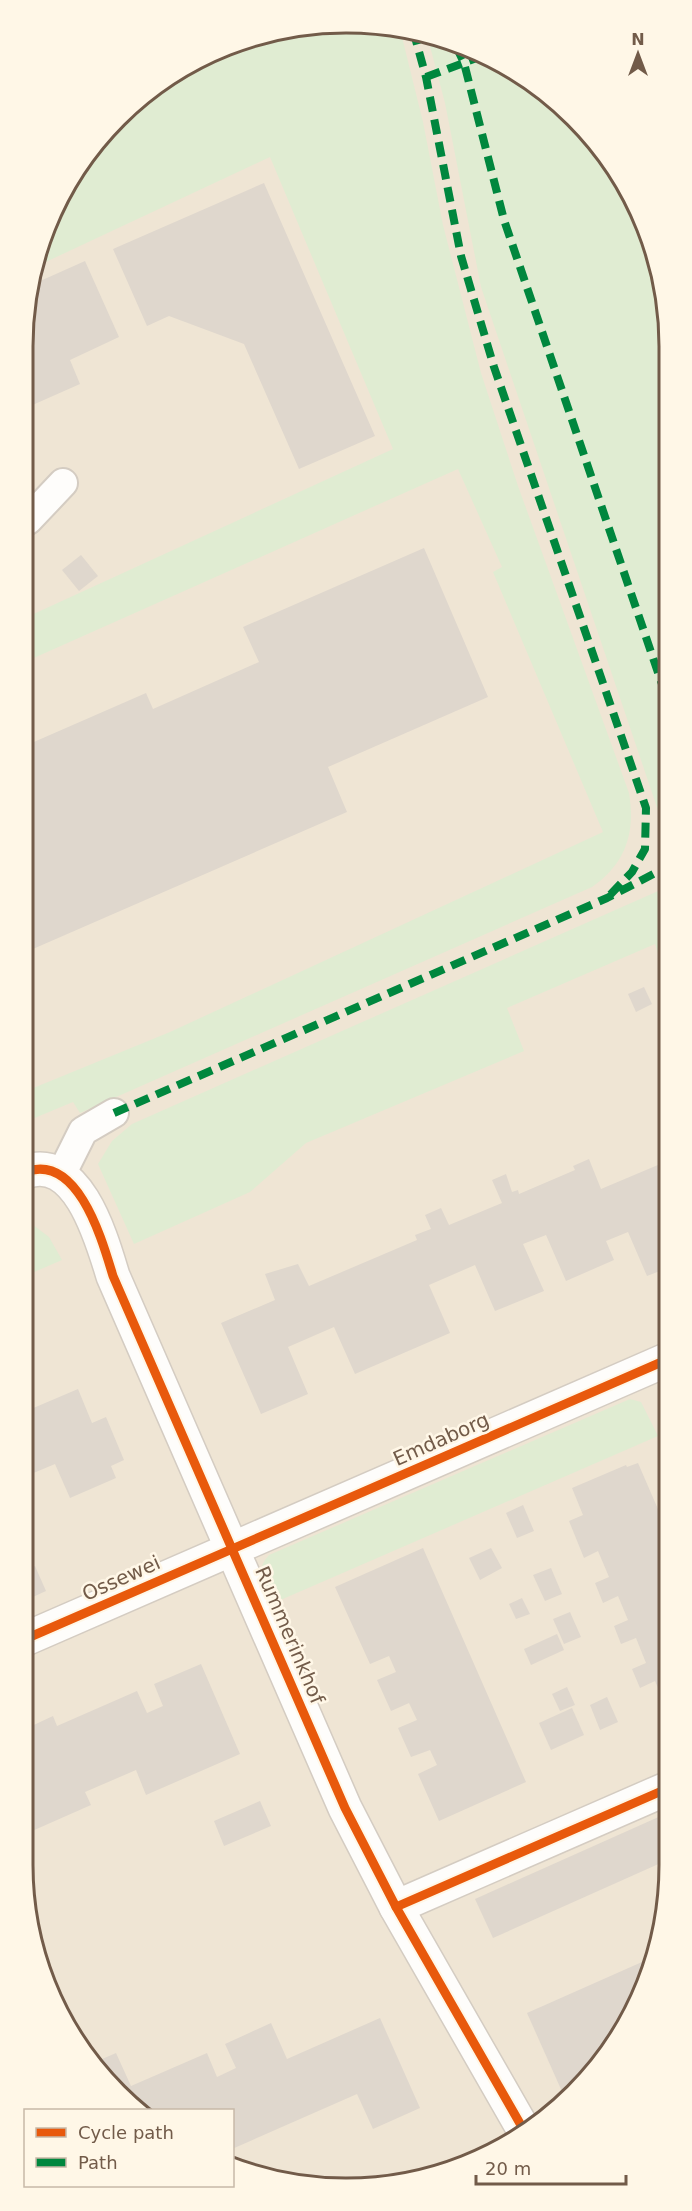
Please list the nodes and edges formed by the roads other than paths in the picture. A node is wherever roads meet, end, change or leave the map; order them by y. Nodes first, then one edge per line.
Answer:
1 (63, 483) dead end
2 (33, 515) edge
3 (114, 1113) dead end
4 (33, 1169) edge
5 (61, 1175) junction
6 (659, 1368) edge
7 (233, 1550) junction
8 (33, 1636) edge
9 (659, 1792) edge
10 (396, 1906) junction
11 (521, 2125) edge

1 - 2 lane
3 - 5 lane
4 - 5 street
5 - 7 street, Rummerinkhof
6 - 7 street, Emdaborg
7 - 8 street, Ossewei
7 - 10 street, Rummerinkhof
9 - 10 street
10 - 11 street, Rummerinkhof

